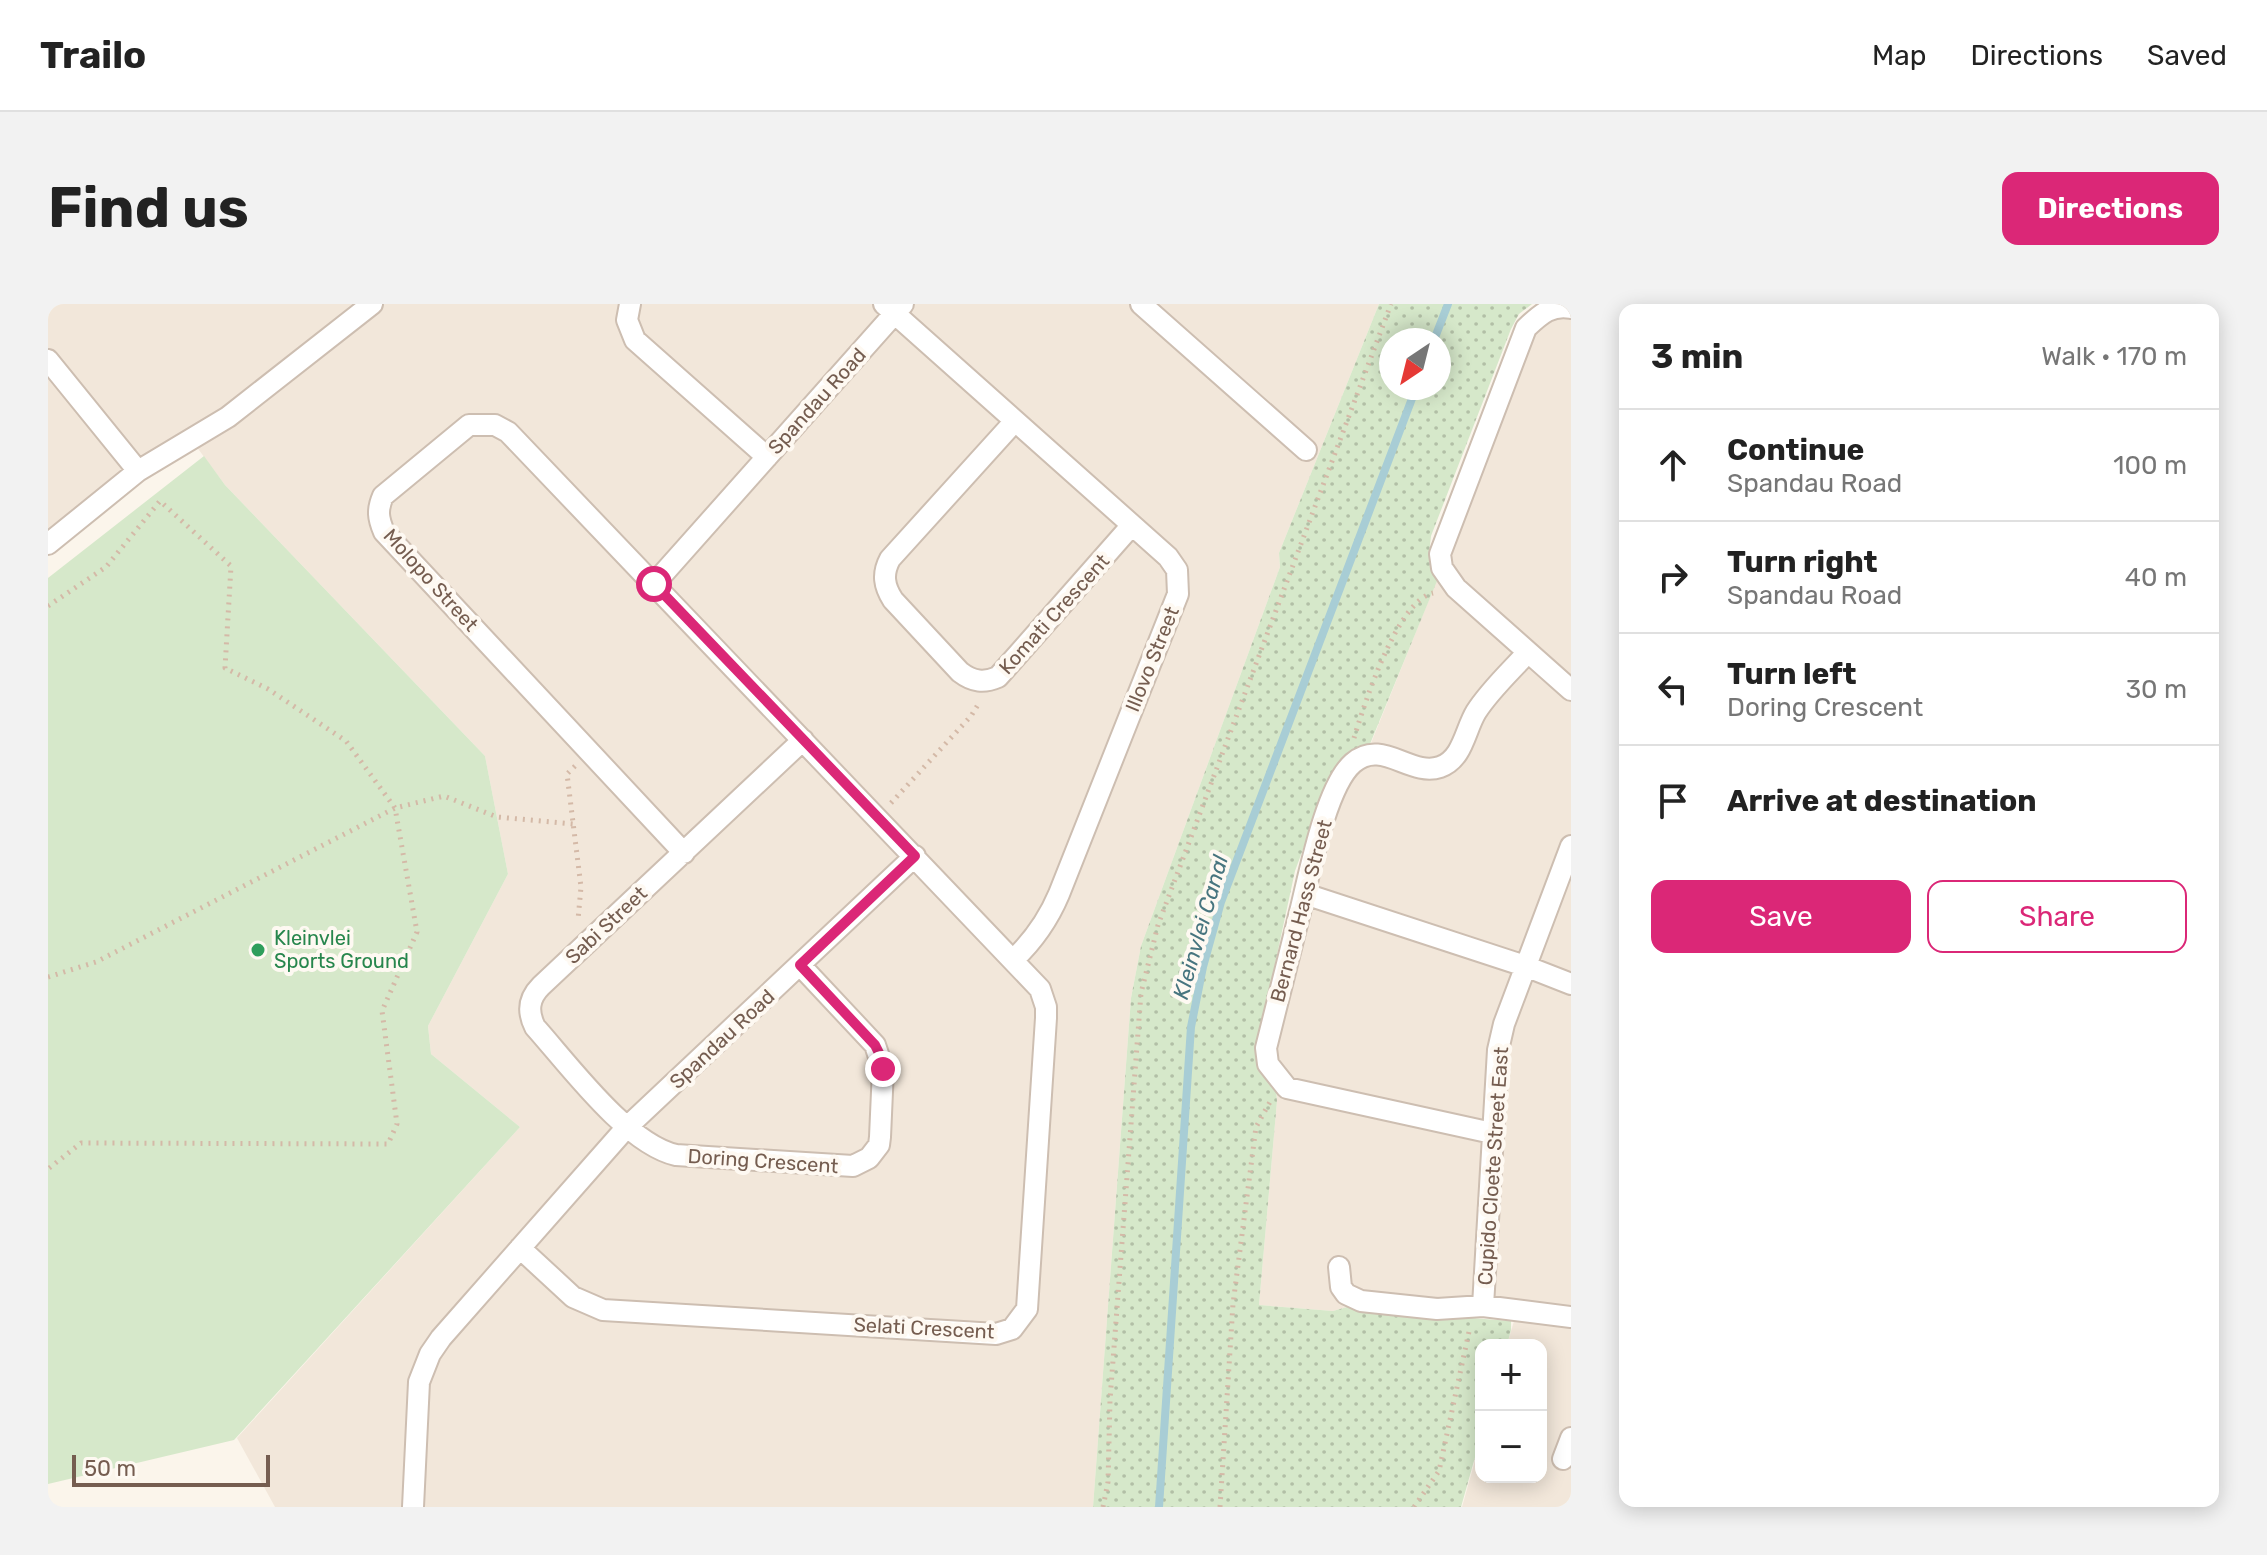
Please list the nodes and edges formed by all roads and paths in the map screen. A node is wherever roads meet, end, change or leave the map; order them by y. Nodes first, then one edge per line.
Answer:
1 (372, 304) edge
2 (630, 304) edge
3 (1141, 304) edge
4 (1391, 304) edge
5 (894, 307) edge
6 (1571, 308) edge
7 (48, 360) edge
8 (1015, 421) junction
9 (1306, 450) dead end
10 (767, 457) junction
11 (138, 471) junction
12 (1132, 525) junction
13 (48, 544) edge
14 (654, 584) junction
15 (1456, 588) junction
16 (48, 606) edge
17 (1528, 652) junction
18 (990, 680) junction
19 (1571, 690) edge
20 (803, 740) junction
21 (589, 751) junction
22 (1353, 763) junction
23 (395, 808) junction
24 (876, 816) junction
25 (574, 824) junction
26 (1571, 846) edge
27 (684, 853) junction
28 (915, 856) junction
29 (1305, 894) junction
30 (574, 955) junction
31 (1014, 959) junction
32 (800, 965) junction
33 (1525, 966) junction
34 (48, 977) edge
35 (1571, 984) edge
36 (1287, 1088) junction
37 (626, 1128) junction
38 (1492, 1133) junction
39 (48, 1169) edge
40 (520, 1248) junction
41 (1339, 1267) dead end
42 (1483, 1306) junction
43 (1571, 1317) edge
44 (1571, 1438) edge
45 (1563, 1459) dead end
46 (413, 1507) edge
47 (1103, 1507) edge
48 (1220, 1507) edge
49 (1414, 1507) edge

1 - 11 street
2 - 10 street
3 - 9 street
4 - 47 path
5 - 8 street, Illovo Street
5 - 10 street, Spandau Road
6 - 15 street
7 - 11 street
8 - 12 street, Illovo Street
8 - 18 street, Komati Crescent
10 - 14 street, Spandau Road
11 - 13 street
12 - 18 street, Komati Crescent
12 - 31 street, Illovo Street
14 - 20 street
14 - 21 street, Molopo Street
15 - 17 street
15 - 22 path
16 - 23 path
17 - 19 street
17 - 22 street
18 - 24 path
20 - 24 street
20 - 27 street, Sabi Street
21 - 25 path
21 - 27 street, Molopo Street
22 - 29 street, Bernard Hass Street
23 - 25 path
23 - 34 path
23 - 39 path
24 - 28 street
25 - 30 path
26 - 33 street, Cupido Cloete Street East
27 - 30 street, Sabi Street
28 - 31 street, Selati Crescent
28 - 32 street, Spandau Road
29 - 33 street
29 - 36 street, Bernard Hass Street
30 - 37 street, Sabi Street
31 - 40 street, Selati Crescent
32 - 37 street, Spandau Road
32 - 37 street, Doring Crescent
33 - 35 street
33 - 38 street, Cupido Cloete Street East
36 - 38 street
36 - 48 path
37 - 40 street, Spandau Road
38 - 42 street, Cupido Cloete Street East
40 - 46 street, Spandau Road
41 - 42 street, Cupido Cloete Street East
42 - 43 street, Cupido Cloete Street East
42 - 49 path
44 - 45 street

